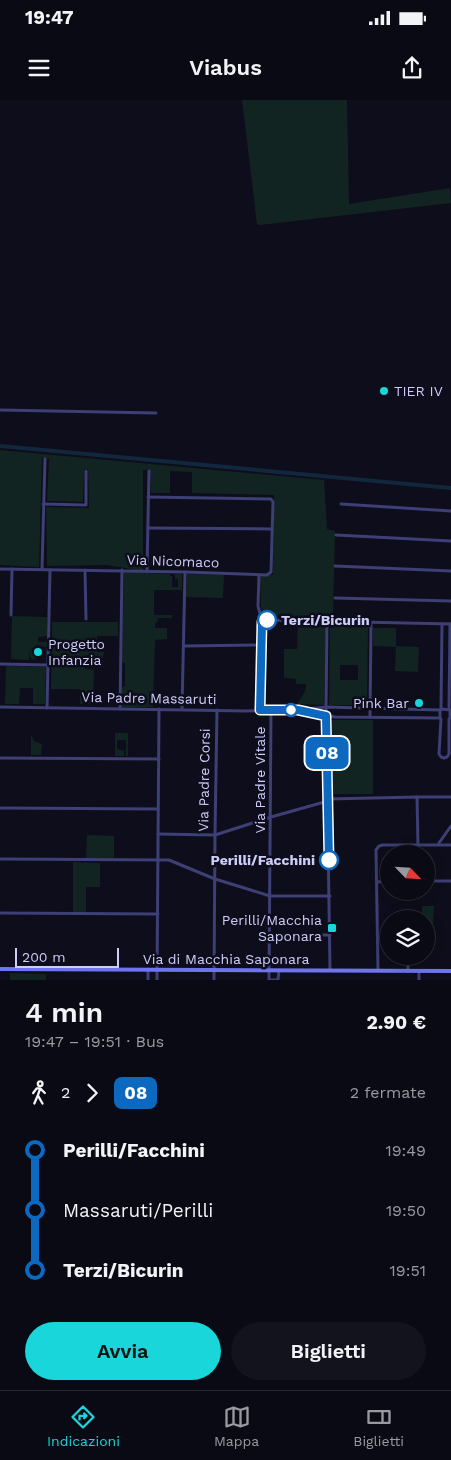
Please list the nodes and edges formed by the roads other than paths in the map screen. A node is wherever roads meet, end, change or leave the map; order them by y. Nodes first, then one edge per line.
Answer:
1 (0, 410) edge
2 (156, 413) dead end
3 (45, 460) dead end
4 (86, 471) dead end
5 (149, 471) dead end
6 (148, 496) junction
7 (43, 504) junction
8 (341, 504) dead end
9 (451, 511) edge
10 (148, 528) junction
11 (272, 529) junction
12 (336, 535) dead end
13 (451, 540) edge
14 (336, 566) dead end
15 (0, 569) edge
16 (12, 569) junction
17 (42, 570) junction
18 (50, 570) junction
19 (86, 570) junction
20 (122, 570) junction
21 (451, 570) edge
22 (147, 571) junction
23 (185, 572) junction
24 (258, 575) junction
25 (335, 598) dead end
26 (451, 601) edge
27 (11, 614) dead end
28 (86, 619) dead end
29 (262, 622) junction
30 (327, 622) junction
31 (371, 623) junction
32 (442, 624) junction
33 (451, 624) edge
34 (261, 645) junction
35 (184, 646) junction
36 (0, 664) edge
37 (48, 665) junction
38 (0, 707) edge
39 (326, 707) junction
40 (47, 708) junction
41 (370, 708) junction
42 (120, 709) junction
43 (159, 709) junction
44 (182, 709) junction
45 (217, 710) junction
46 (260, 710) junction
47 (271, 710) junction
48 (298, 710) junction
49 (441, 710) junction
50 (450, 710) edge
51 (326, 716) junction
52 (370, 718) junction
53 (441, 719) junction
54 (449, 719) edge
55 (0, 758) edge
56 (159, 759) junction
57 (417, 797) junction
58 (451, 797) edge
59 (328, 800) junction
60 (0, 808) edge
61 (158, 809) junction
62 (271, 817) junction
63 (451, 826) edge
64 (158, 834) junction
65 (214, 835) junction
66 (439, 843) dead end
67 (418, 845) edge
68 (380, 846) edge
69 (435, 846) edge
70 (451, 846) edge
71 (0, 859) edge
72 (158, 860) junction
73 (215, 878) junction
74 (435, 881) edge
75 (451, 881) edge
76 (377, 882) junction
77 (380, 882) edge
78 (270, 896) junction
79 (330, 896) junction
80 (0, 913) edge
81 (158, 914) junction
82 (269, 935) junction
83 (330, 935) junction
84 (408, 965) edge
85 (0, 969) edge
86 (148, 969) junction
87 (157, 969) junction
88 (214, 970) junction
89 (269, 970) junction
90 (278, 970) junction
91 (330, 970) junction
92 (378, 971) junction
93 (408, 971) junction
94 (419, 971) junction
95 (451, 971) edge
96 (148, 980) edge
97 (157, 980) edge
98 (214, 980) edge
99 (270, 980) edge
100 (278, 980) edge
101 (419, 980) edge

1 - 2 street
3 - 7 street
4 - 7 street
5 - 6 street
6 - 10 street
6 - 11 street
7 - 17 street
8 - 9 street
10 - 11 street
10 - 22 street
11 - 24 street
12 - 13 street
14 - 21 street
15 - 16 street, Via Nicomaco
16 - 17 street, Via Nicomaco
16 - 27 street
17 - 18 street, Via Nicomaco
18 - 19 street, Via Nicomaco
18 - 37 street
19 - 20 street, Via Nicomaco
19 - 28 street
20 - 22 street, Via Nicomaco
20 - 42 street
22 - 23 street, Via Nicomaco
23 - 24 street, Via Nicomaco
23 - 35 street
24 - 29 street
25 - 26 street
29 - 30 street
29 - 34 street
30 - 31 street
30 - 39 street
31 - 32 street
31 - 41 street
32 - 33 street
32 - 49 street
33 - 50 street
34 - 35 street
34 - 46 street
35 - 44 street
36 - 37 street
37 - 40 street
38 - 40 street, Via Padre Massaruti
39 - 41 street, Via Padre Massaruti
39 - 48 street, Via Padre Massaruti
39 - 51 street
40 - 42 street, Via Padre Massaruti
41 - 49 street, Via Padre Massaruti
41 - 52 street
42 - 43 street, Via Padre Massaruti
43 - 44 street, Via Padre Massaruti
43 - 56 street
44 - 45 street, Via Padre Massaruti
45 - 46 street, Via Padre Massaruti
45 - 65 street, Via Padre Corsi
46 - 47 street, Via Padre Massaruti
47 - 48 street, Via Padre Massaruti
47 - 62 street, Via Padre Vitale
48 - 51 street, Via Padre Massaruti
49 - 50 street, Via Padre Massaruti
49 - 53 street
50 - 54 street
51 - 52 street, Via Padre Massaruti
51 - 59 street
52 - 53 street, Via Padre Massaruti
53 - 54 street, Via Padre Massaruti
53 - 54 street
55 - 56 street
56 - 61 street
57 - 58 street
57 - 59 street
57 - 67 street
59 - 62 street
59 - 79 street
60 - 61 street
61 - 64 street
62 - 65 street
62 - 78 street, Via Padre Vitale
63 - 66 street
64 - 65 street
64 - 72 street
65 - 73 street, Via Padre Corsi
68 - 76 street
69 - 70 street
71 - 72 street
72 - 73 street
72 - 81 street
73 - 78 street
73 - 88 street, Via Padre Corsi
74 - 75 street
76 - 77 street
76 - 92 street
78 - 79 street
78 - 82 street, Via Padre Vitale
79 - 83 street
80 - 81 street
81 - 87 street
82 - 83 street
82 - 89 street, Via Padre Vitale
83 - 91 street
84 - 93 street
85 - 86 street, Via di Macchia Saponara
86 - 87 street, Via di Macchia Saponara
86 - 96 street
87 - 88 street, Via di Macchia Saponara
87 - 97 street
88 - 89 street, Via di Macchia Saponara
88 - 98 street, Via Padre Corsi
89 - 90 street, Via di Macchia Saponara
89 - 99 street, Via Padre Vitale
90 - 91 street, Via di Macchia Saponara
90 - 100 street
91 - 92 street, Via di Macchia Saponara
92 - 93 street, Via di Macchia Saponara
93 - 94 street, Via di Macchia Saponara
94 - 95 street, Via di Macchia Saponara
94 - 101 street
96 - 97 street
99 - 100 street

